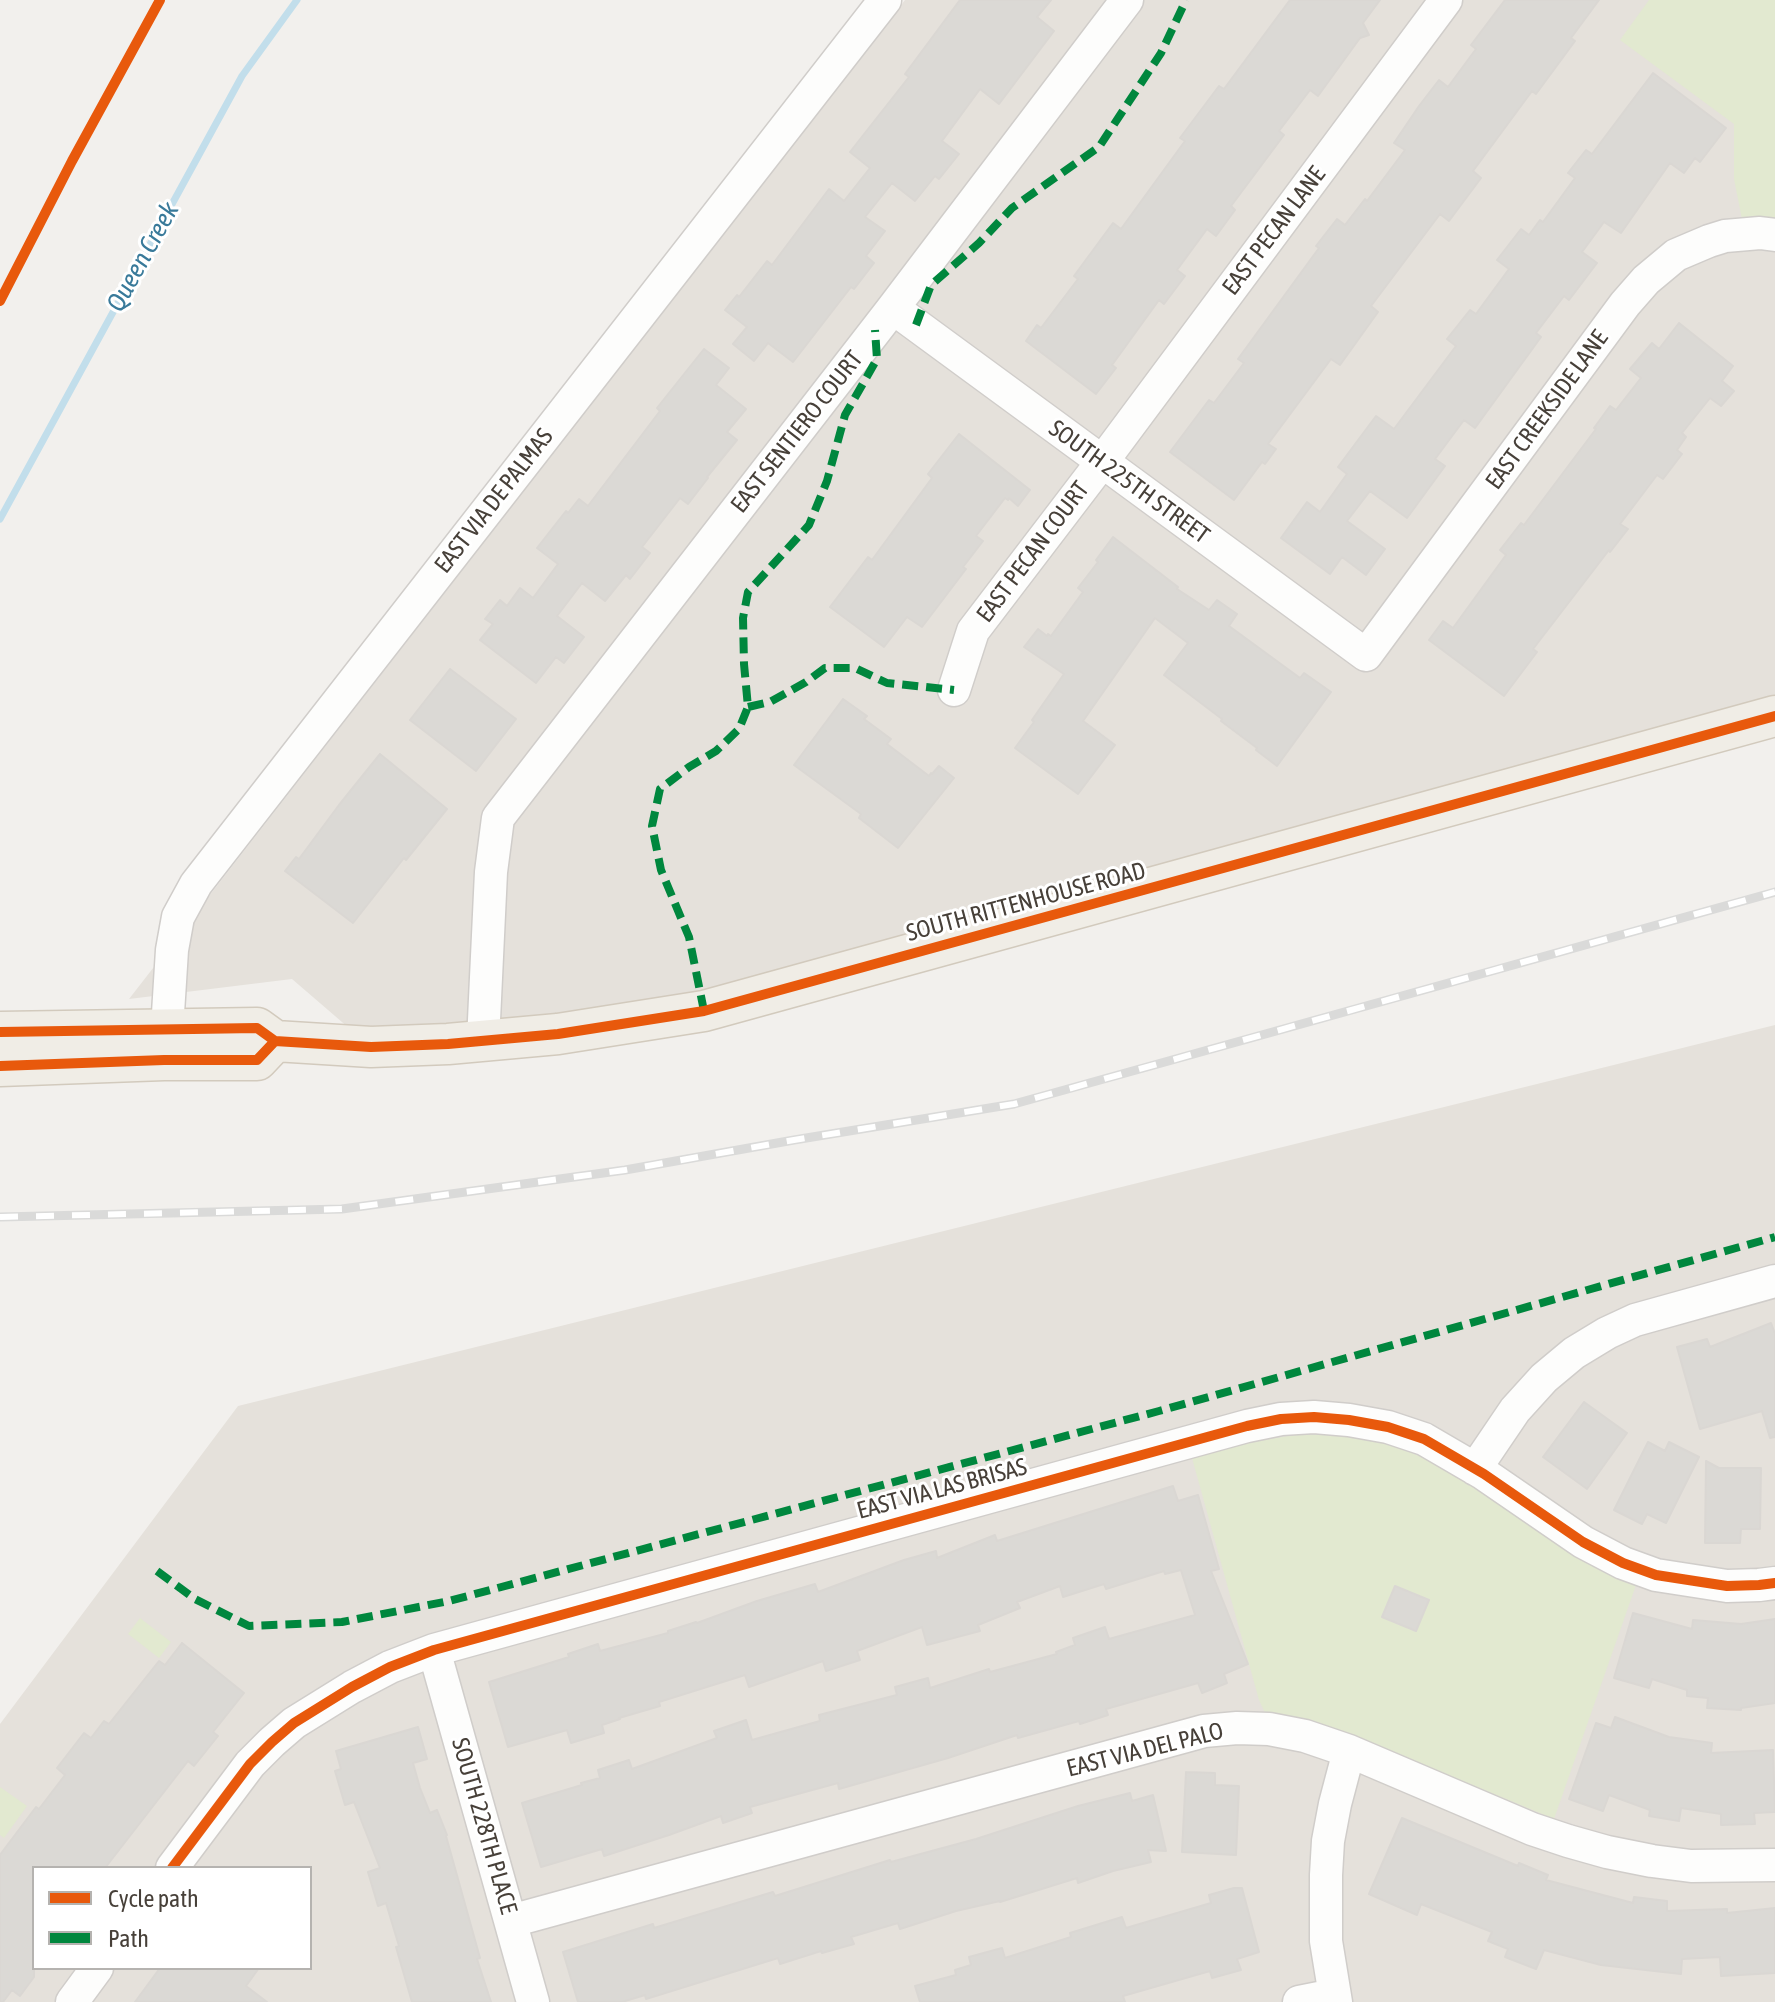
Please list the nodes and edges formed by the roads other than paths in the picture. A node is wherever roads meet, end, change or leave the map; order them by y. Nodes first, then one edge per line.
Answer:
1 (885, 0) edge
2 (1127, 0) edge
3 (1446, 0) edge
4 (1775, 235) edge
5 (893, 308) junction
6 (1102, 462) junction
7 (1366, 655) joint
8 (954, 690) dead end
9 (1775, 716) edge
10 (167, 1029) junction
11 (0, 1032) edge
12 (275, 1041) junction
13 (483, 1041) junction
14 (0, 1066) edge
15 (1775, 1281) edge
16 (1475, 1469) junction
17 (1775, 1583) edge
18 (434, 1650) junction
19 (1349, 1751) junction
20 (1775, 1865) edge
21 (174, 1866) edge
22 (511, 1921) junction
23 (96, 1970) edge
24 (1335, 1998) edge
25 (72, 2002) edge
26 (533, 2002) edge
27 (1299, 2002) edge

1 - 10 street, EAST VIA DE PALMAS
2 - 5 street, EAST SENTIERO COURT
3 - 6 street, EAST PECAN LANE
4 - 7 street, EAST CREEKSIDE LANE
5 - 6 street, SOUTH 225TH STREET
5 - 13 street, EAST SENTIERO COURT
6 - 7 street, SOUTH 225TH STREET
6 - 8 street, EAST PECAN COURT
9 - 13 main road, SOUTH RITTENHOUSE ROAD
10 - 11 main road, SOUTH RITTENHOUSE ROAD
10 - 12 main road, SOUTH RITTENHOUSE ROAD
12 - 13 main road, SOUTH RITTENHOUSE ROAD
12 - 14 main road
15 - 16 street
16 - 17 street, EAST VIA LAS BRISAS
16 - 18 street, EAST VIA LAS BRISAS
18 - 21 street, EAST VIA LAS BRISAS
18 - 22 street, SOUTH 228TH PLACE
19 - 20 street, EAST VIA DEL PALO
19 - 22 street, EAST VIA DEL PALO
19 - 24 street
22 - 26 street, SOUTH 228TH PLACE
23 - 25 street
24 - 27 street

